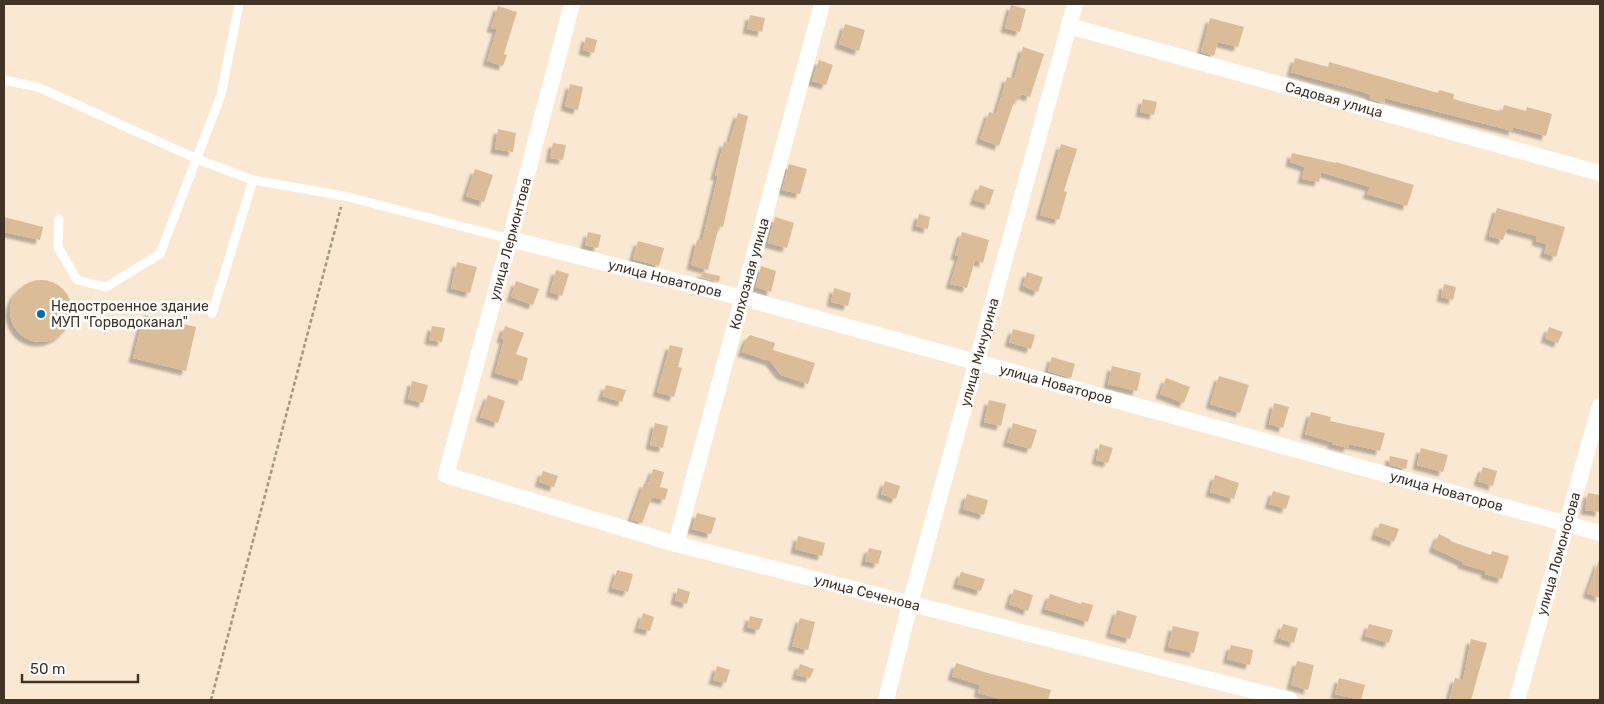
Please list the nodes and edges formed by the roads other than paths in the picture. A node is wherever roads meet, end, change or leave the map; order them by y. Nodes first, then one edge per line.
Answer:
1 (239, 4) edge
2 (572, 4) edge
3 (822, 4) edge
4 (1075, 4) edge
5 (1069, 26) junction
6 (4, 80) edge
7 (197, 159) junction
8 (1600, 173) edge
9 (253, 180) junction
10 (59, 219) dead end
11 (510, 239) junction
12 (743, 298) junction
13 (212, 314) dead end
14 (977, 363) junction
15 (1600, 406) edge
16 (446, 475) joint
17 (1568, 524) junction
18 (1600, 533) edge
19 (676, 544) junction
20 (910, 604) junction
21 (886, 700) edge
22 (1290, 700) edge
23 (1517, 700) edge

1 - 7 lane
2 - 11 street, улица Лермонтова
3 - 12 street, Колхозная улица
4 - 5 street, улица Мичурина
5 - 8 street, Садовая улица
5 - 14 street, улица Мичурина
6 - 7 lane
7 - 9 lane
7 - 10 lane
9 - 11 lane
9 - 13 lane
11 - 12 street, улица Новаторов
11 - 16 street, улица Лермонтова
12 - 14 street, улица Новаторов
12 - 19 street, Колхозная улица
14 - 17 street, улица Новаторов
14 - 20 street, улица Мичурина
15 - 17 street, улица Ломоносова
16 - 19 street, улица Сеченова
17 - 18 street, улица Новаторов
17 - 23 street, улица Ломоносова
19 - 20 street, улица Сеченова
20 - 21 street, улица Мичурина
20 - 22 street, улица Сеченова

